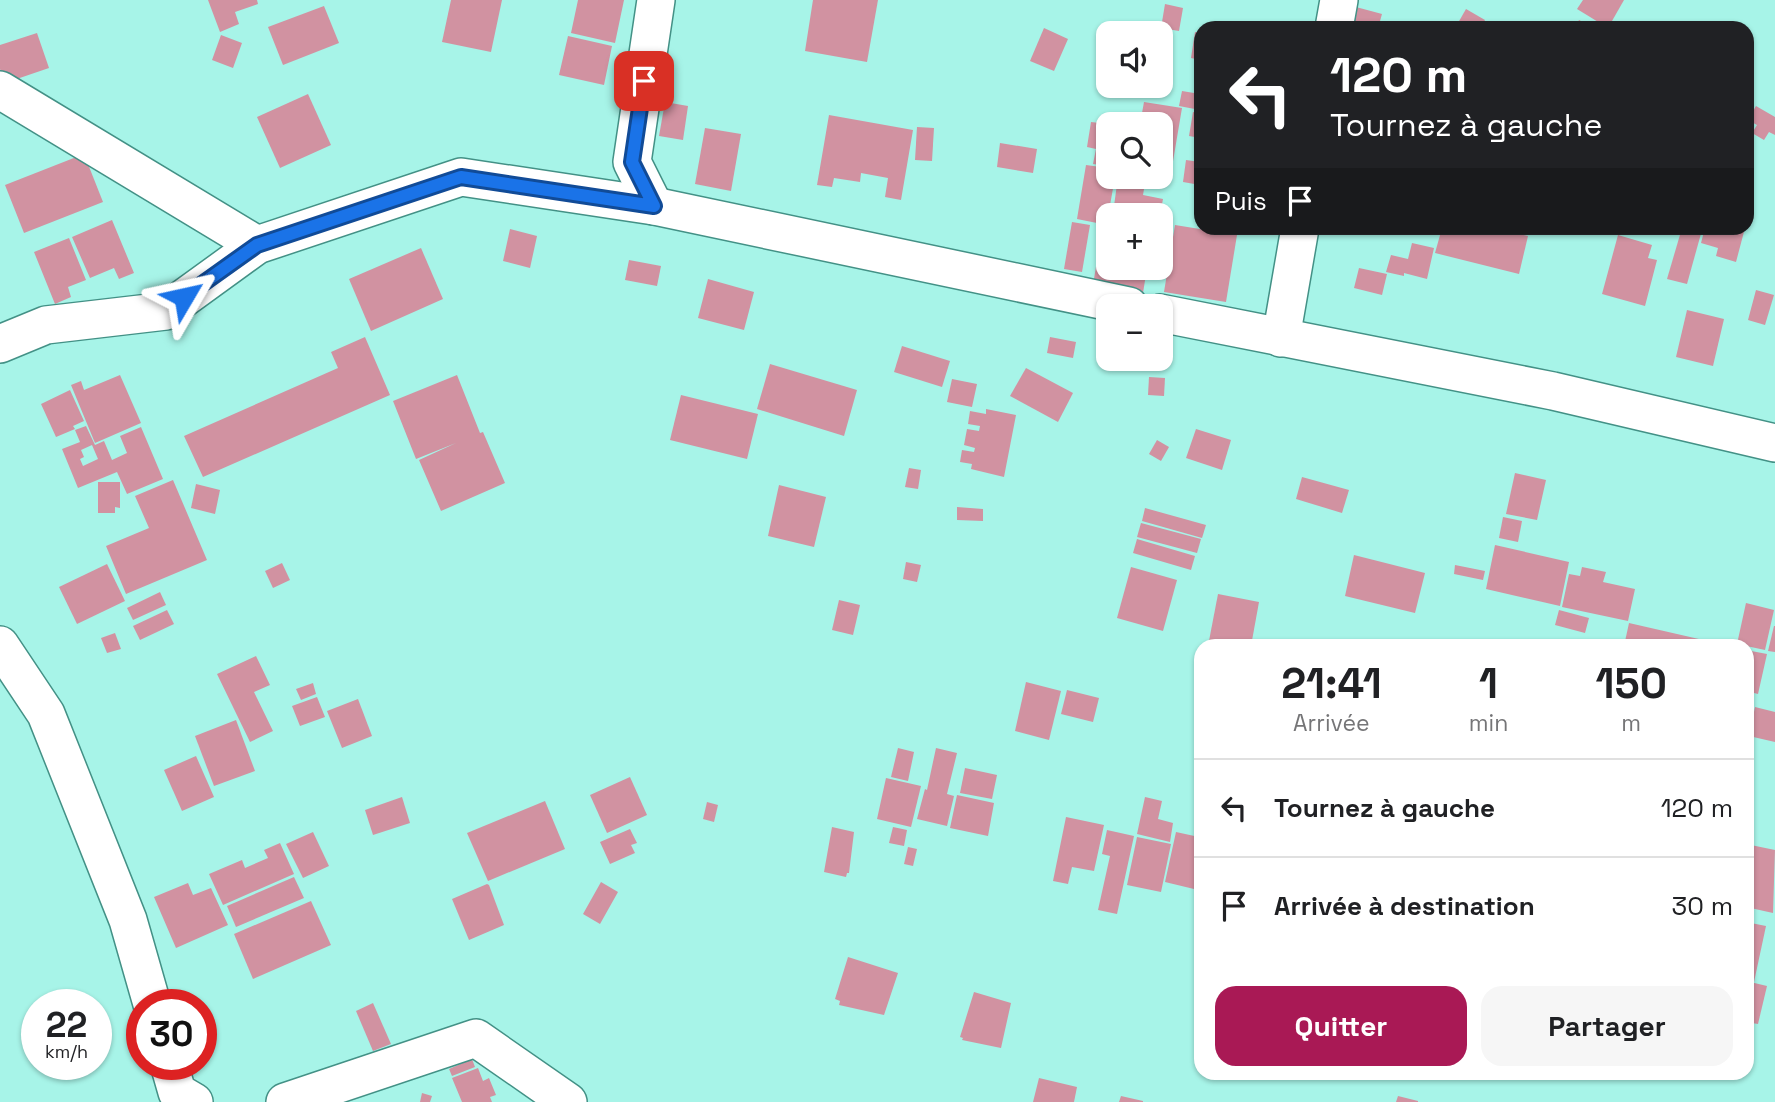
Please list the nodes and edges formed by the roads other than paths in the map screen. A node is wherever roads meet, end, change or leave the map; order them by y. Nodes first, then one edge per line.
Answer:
1 (656, 0) edge
2 (1339, 0) edge
3 (1335, 21) edge
4 (0, 90) edge
5 (654, 206) junction
6 (1299, 235) edge
7 (257, 245) junction
8 (1096, 299) edge
9 (1173, 316) edge
10 (1281, 338) junction
11 (0, 344) edge
12 (1775, 443) edge
13 (0, 645) edge
14 (148, 989) edge
15 (174, 1080) edge
16 (194, 1102) edge
17 (285, 1102) edge
18 (568, 1102) edge

1 - 5 street
2 - 3 street
4 - 7 street
5 - 7 street
5 - 8 street
6 - 10 street
7 - 11 street
9 - 10 street
10 - 12 street
13 - 14 street
15 - 16 street
17 - 18 street

